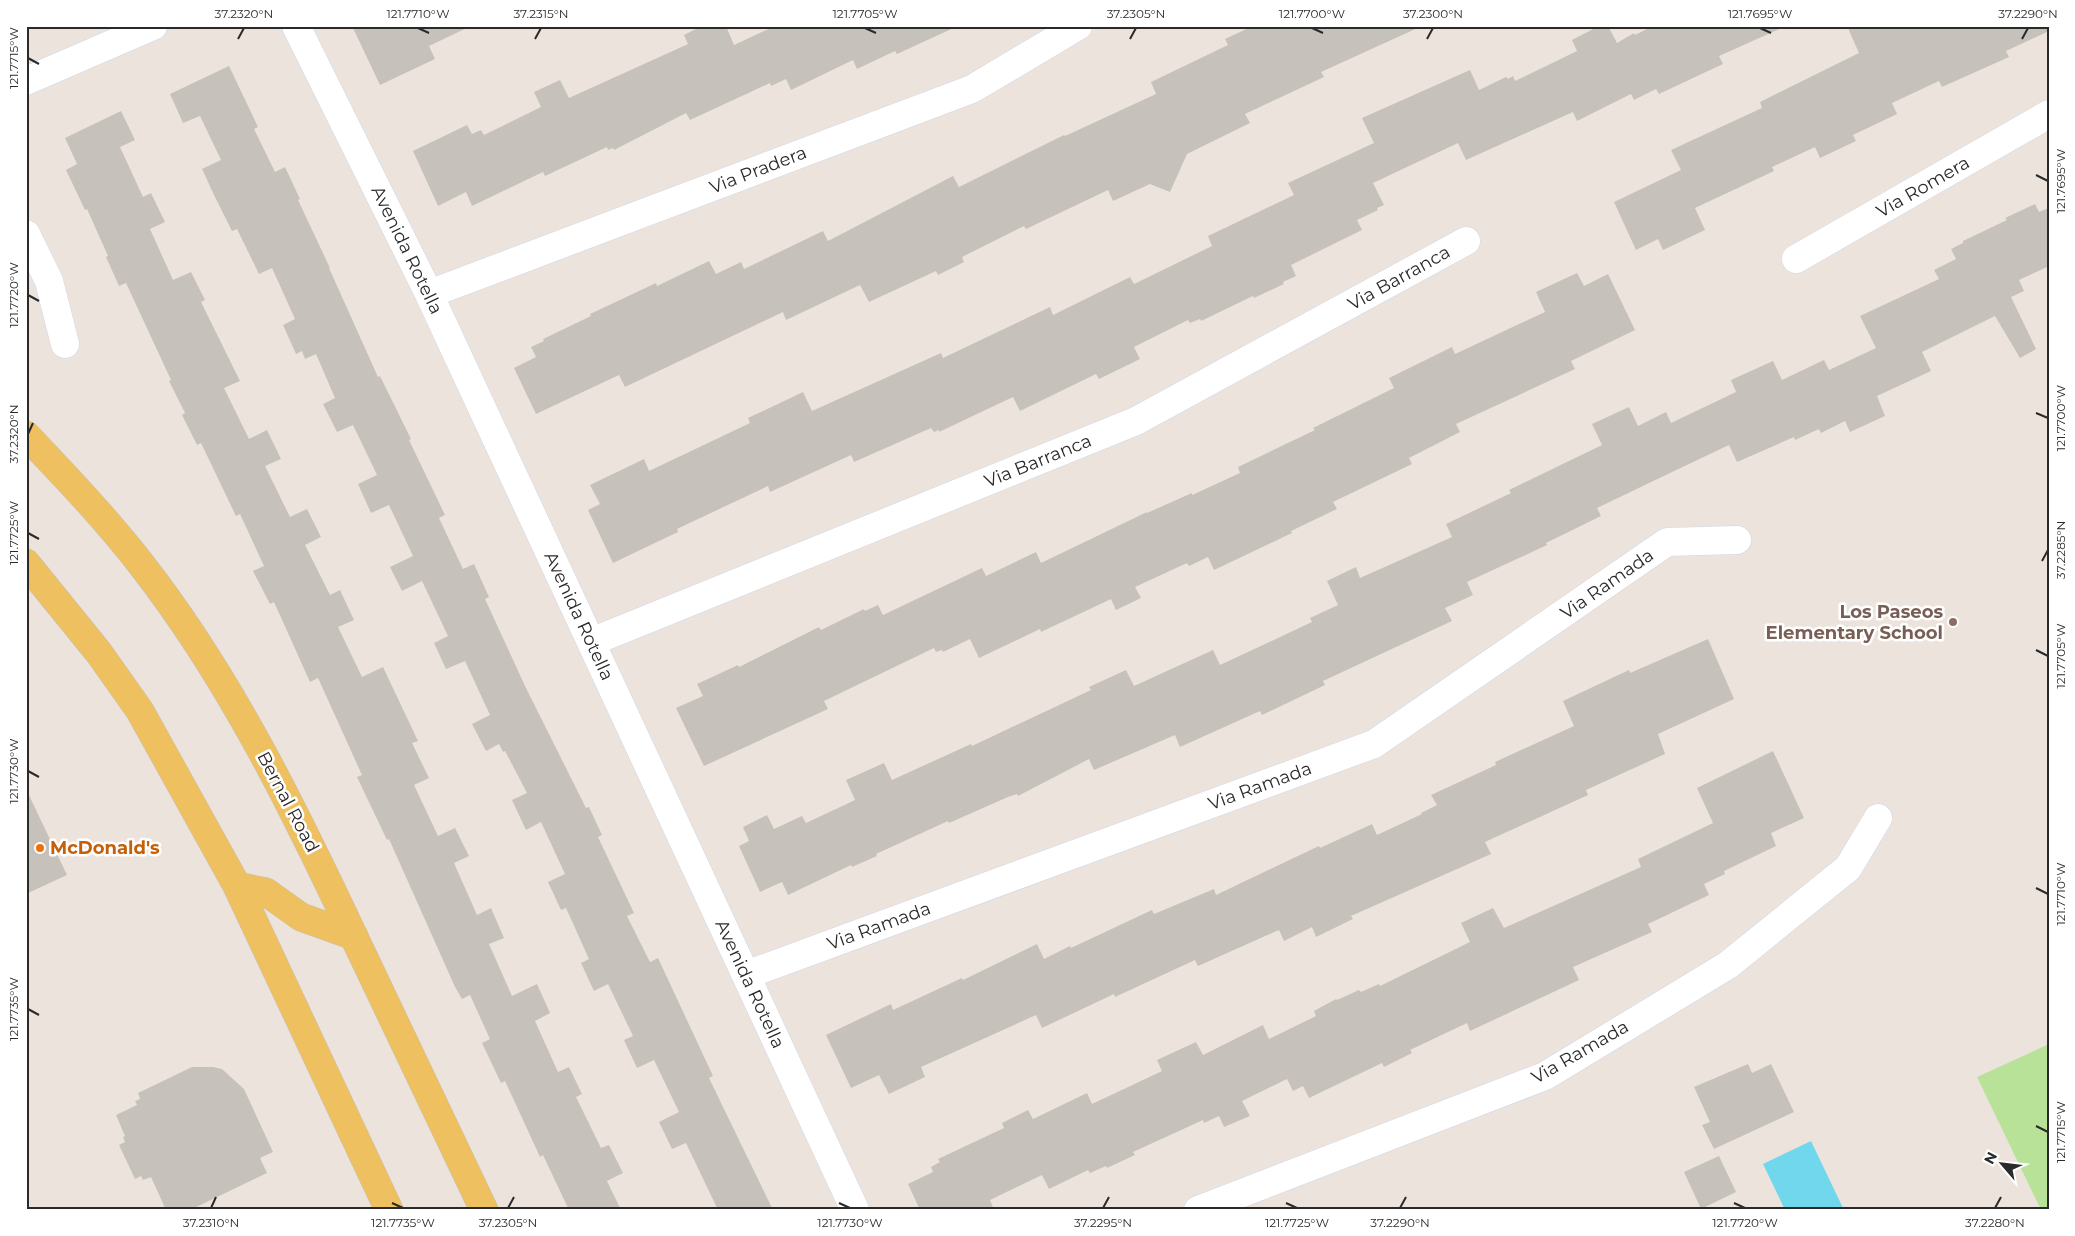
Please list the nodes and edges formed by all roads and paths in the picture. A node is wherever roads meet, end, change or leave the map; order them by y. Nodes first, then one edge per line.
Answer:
1 (152, 26) edge
2 (296, 26) edge
3 (1078, 26) edge
4 (26, 81) edge
5 (2049, 114) edge
6 (26, 234) edge
7 (1466, 241) dead end
8 (1796, 259) dead end
9 (429, 294) junction
10 (65, 344) dead end
11 (26, 435) edge
12 (1737, 540) dead end
13 (26, 563) edge
14 (591, 642) junction
15 (1878, 818) dead end
16 (236, 886) junction
17 (354, 936) junction
18 (746, 975) junction
19 (389, 1210) edge
20 (484, 1210) edge
21 (855, 1210) edge
22 (1198, 1210) edge

1 - 4 street
2 - 9 street, Avenida Rotella
3 - 9 street, Via Pradera
5 - 8 street, Via Romera
6 - 10 street
7 - 14 street, Via Barranca
9 - 14 street, Avenida Rotella
11 - 17 main road, Bernal Road
12 - 18 street, Via Ramada
13 - 16 main road
14 - 18 street, Avenida Rotella
15 - 22 street, Via Ramada
16 - 17 main road
16 - 19 main road
17 - 20 main road, Bernal Road
18 - 21 street, Avenida Rotella

